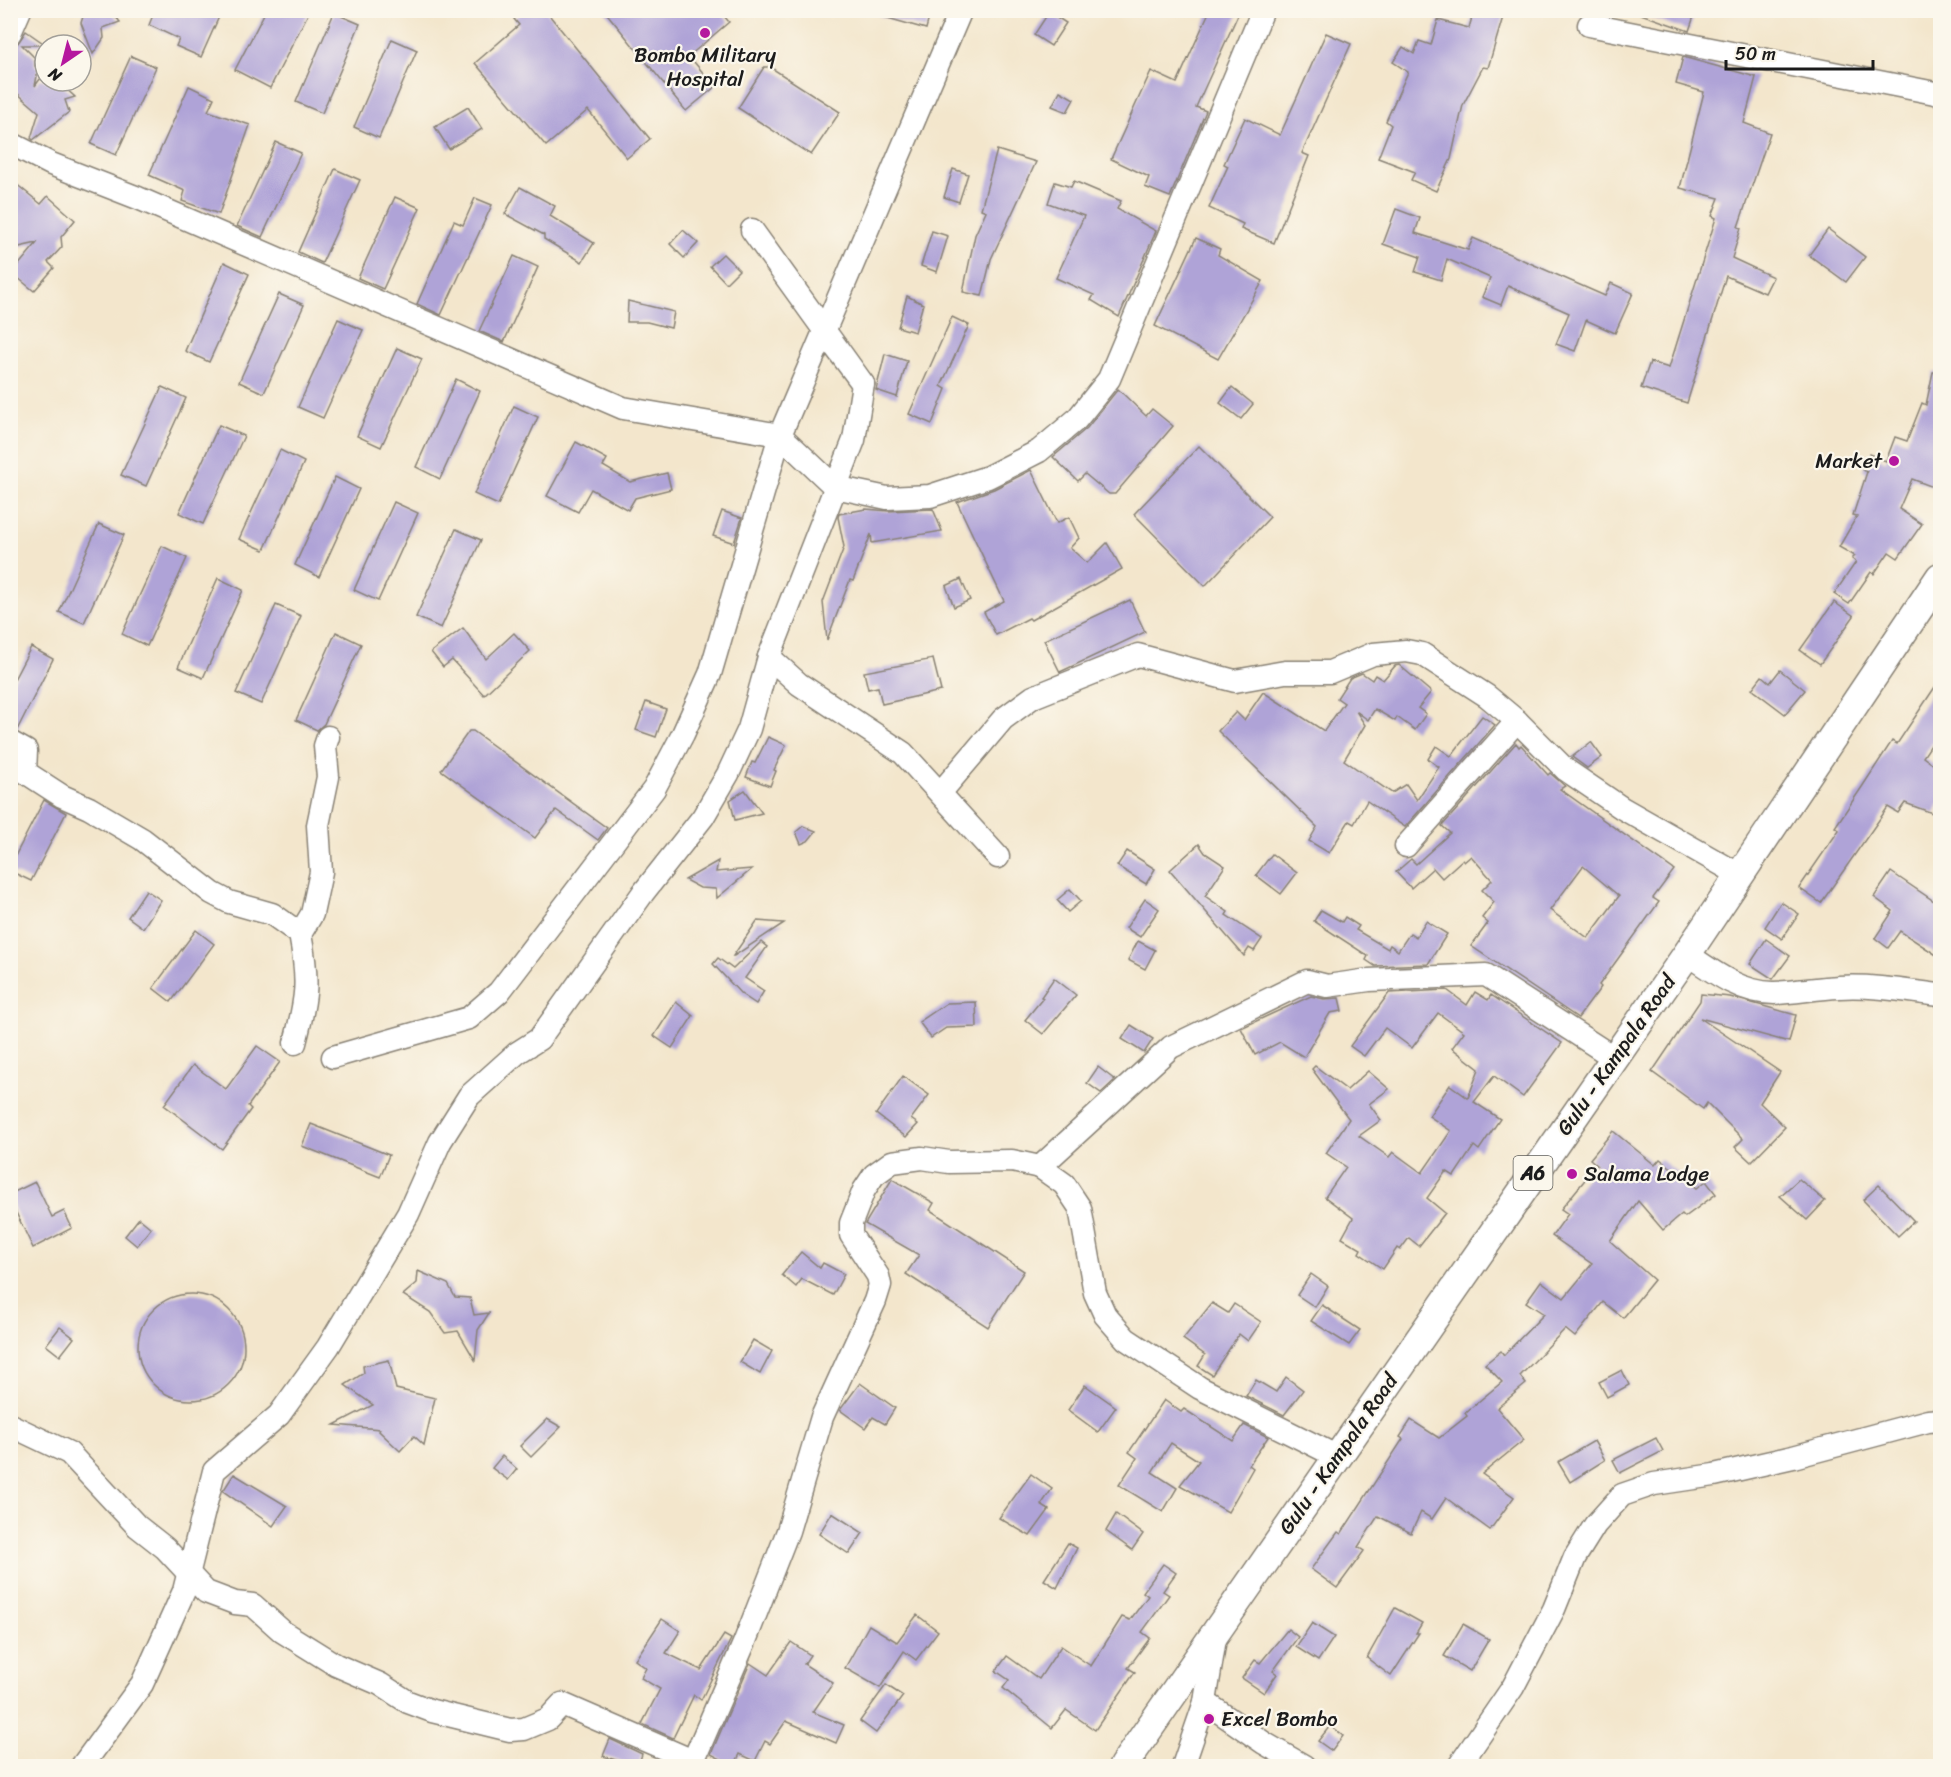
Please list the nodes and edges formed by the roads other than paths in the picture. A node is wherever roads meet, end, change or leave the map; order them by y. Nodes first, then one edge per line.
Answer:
1 (20, 10) edge
2 (961, 10) edge
3 (1263, 10) edge
4 (1589, 25) dead end
5 (10, 33) edge
6 (1941, 94) edge
7 (10, 143) edge
8 (752, 230) dead end
9 (824, 333) junction
10 (862, 384) junction
11 (780, 435) junction
12 (835, 487) junction
13 (1941, 577) edge
14 (769, 657) junction
15 (1517, 721) junction
16 (328, 737) dead end
17 (10, 742) edge
18 (941, 792) junction
19 (1406, 846) dead end
20 (998, 857) dead end
21 (1740, 875) junction
22 (300, 934) junction
23 (1687, 954) junction
24 (1941, 995) edge
25 (295, 1043) dead end
26 (333, 1057) dead end
27 (1613, 1057) junction
28 (1040, 1167) junction
29 (1941, 1420) edge
30 (10, 1425) edge
31 (1336, 1456) junction
32 (189, 1574) junction
33 (1216, 1629) junction
34 (1205, 1702) junction
35 (692, 1764) edge
36 (82, 1767) edge
37 (1123, 1767) edge
38 (1183, 1767) edge
39 (1304, 1767) edge
40 (1459, 1767) edge

1 - 5 street
2 - 9 street
3 - 12 street
4 - 6 street
7 - 11 street
8 - 10 street
9 - 10 street
9 - 11 street
10 - 12 street
11 - 12 street
11 - 26 street
12 - 14 street
13 - 21 main road, Gulu - Kampala Road / A6
14 - 18 street
14 - 32 street
15 - 18 street
15 - 19 street
15 - 21 street
16 - 22 street
17 - 22 street
18 - 20 street
21 - 23 main road, Gulu - Kampala Road / A6
22 - 25 street
23 - 24 street
23 - 27 main road, Gulu - Kampala Road / A6
27 - 28 street
27 - 31 main road, Gulu - Kampala Road / A6
28 - 31 street
28 - 35 street
29 - 40 street
30 - 32 street
31 - 33 main road, Gulu - Kampala Road / A6
32 - 35 street
32 - 36 street
33 - 34 street
33 - 37 main road, Gulu - Kampala Road / A6
34 - 38 street
34 - 39 street

